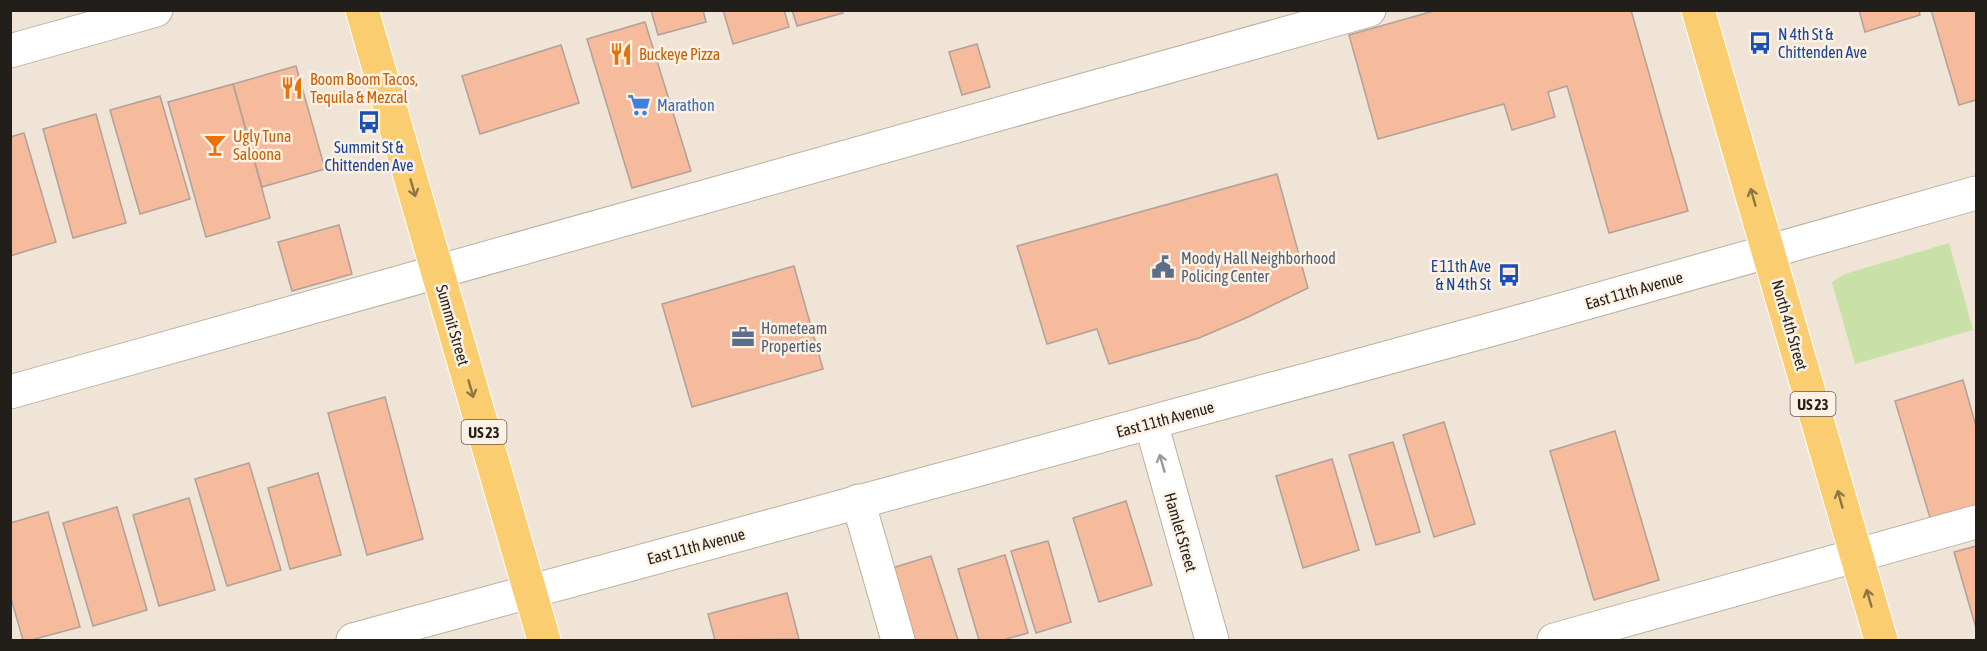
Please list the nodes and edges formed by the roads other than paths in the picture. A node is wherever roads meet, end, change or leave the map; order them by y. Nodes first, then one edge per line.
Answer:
1 (156, 10) edge
2 (362, 10) edge
3 (1369, 10) edge
4 (1698, 10) edge
5 (10, 51) edge
6 (1977, 193) edge
7 (1769, 253) junction
8 (438, 272) junction
9 (10, 392) edge
10 (1151, 423) junction
11 (858, 501) junction
12 (1977, 522) edge
13 (1856, 555) junction
14 (530, 592) junction
15 (353, 640) edge
16 (544, 640) edge
17 (898, 640) edge
18 (1212, 640) edge
19 (1554, 640) edge
20 (1881, 640) edge

1 - 5 street
2 -> 8 main road, Summit Street / US 23
3 - 8 street
7 -> 4 main road, North 4th Street / US 23
6 - 7 street, East 11th Avenue
7 - 10 street, East 11th Avenue
13 -> 7 main road, North 4th Street / US 23
8 - 9 street
8 -> 14 main road, Summit Street / US 23
10 - 11 street, East 11th Avenue
18 -> 10 street, Hamlet Street
11 - 14 street, East 11th Avenue
11 - 17 street
12 - 13 street
13 - 19 street
20 -> 13 main road, North 4th Street / US 23
14 - 15 street, East 11th Avenue
14 - 16 main road, Summit Street / US 23

